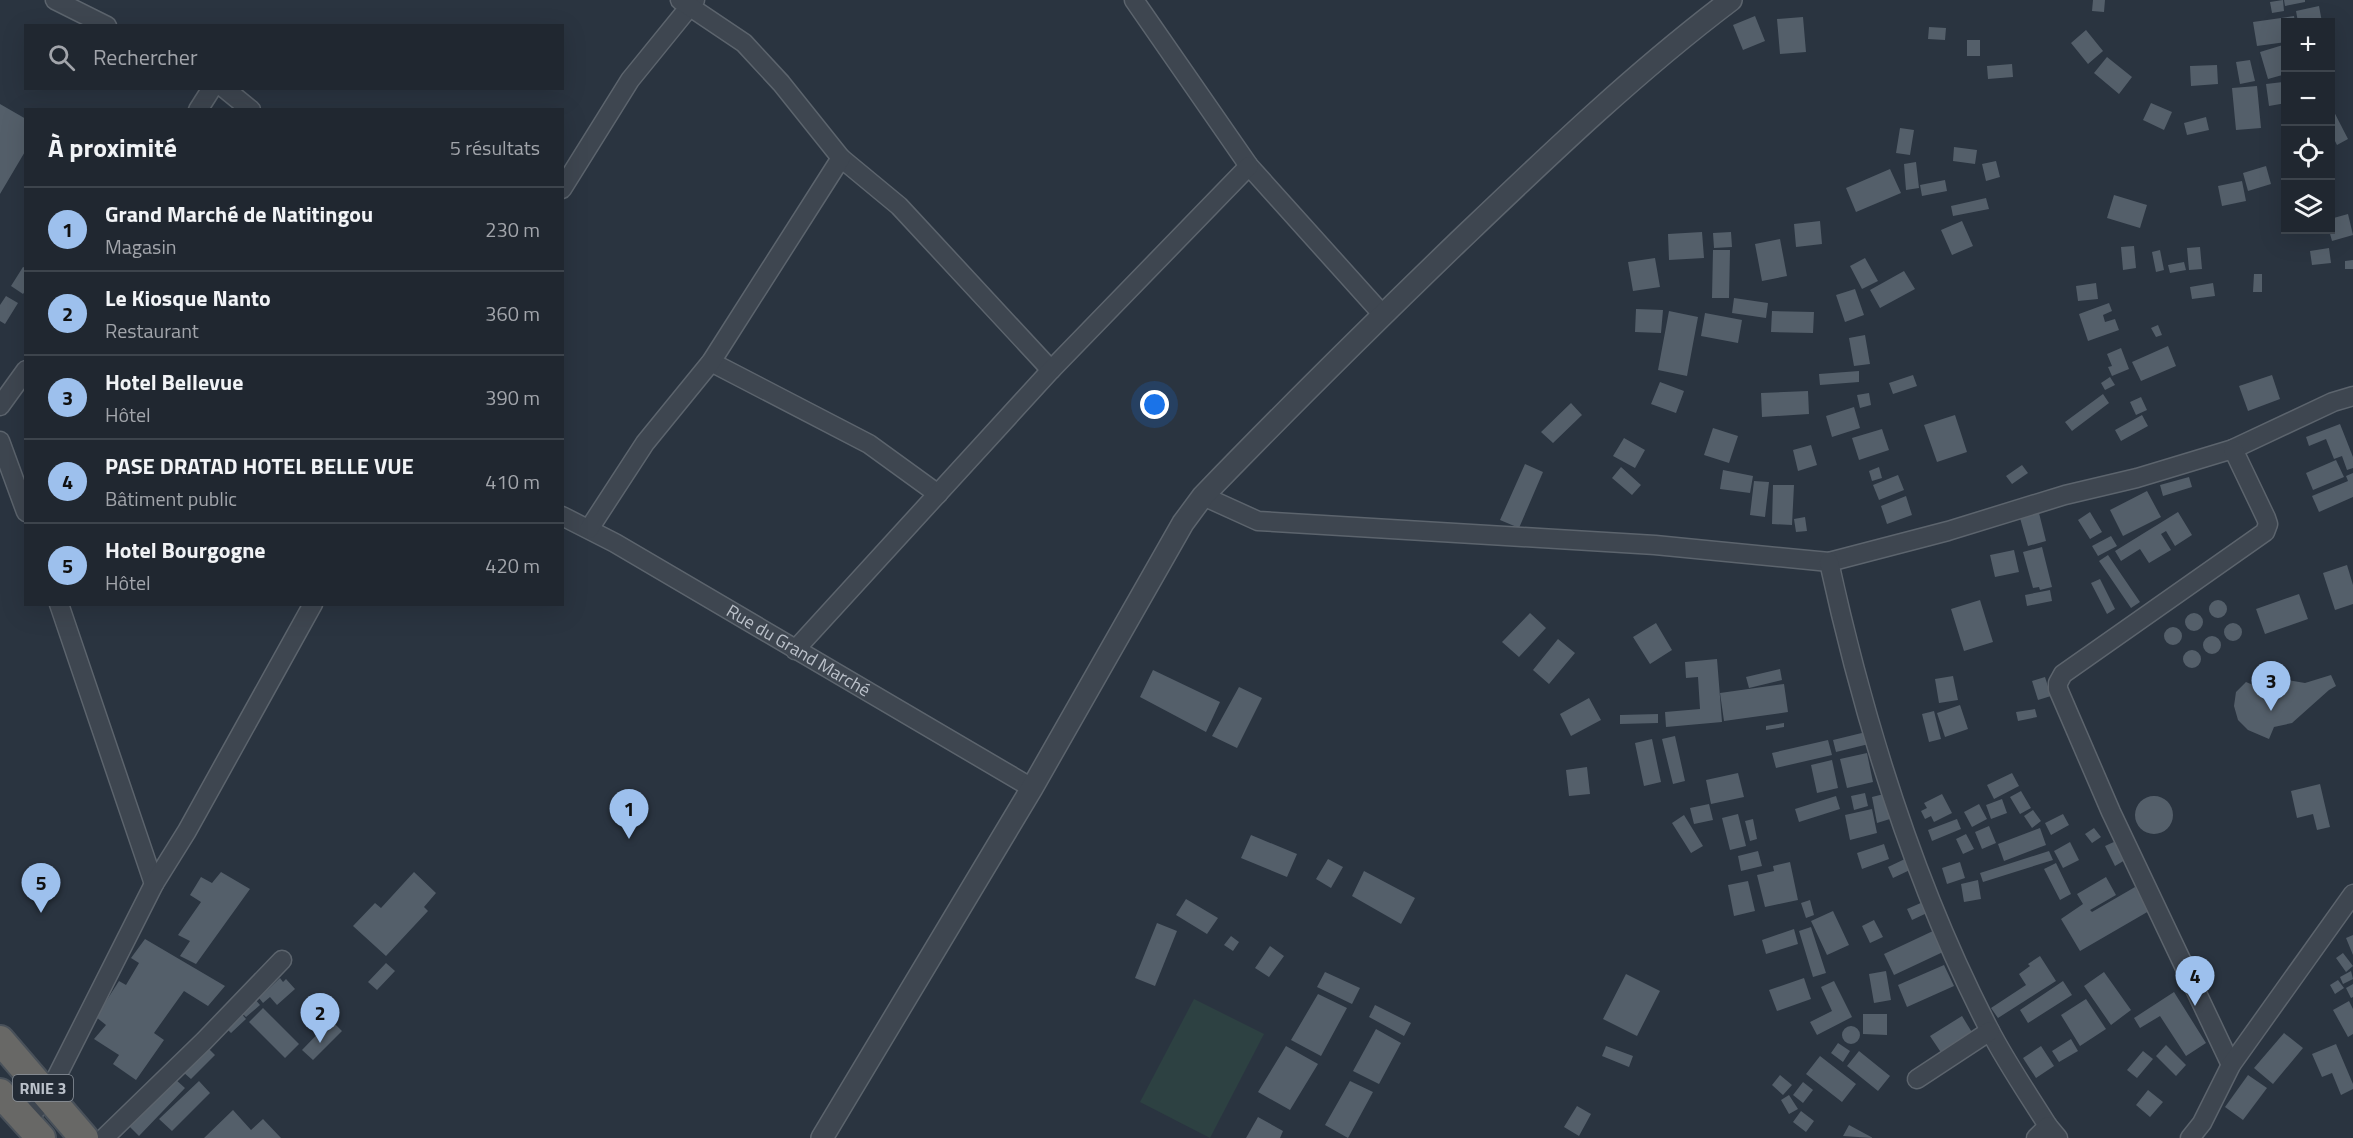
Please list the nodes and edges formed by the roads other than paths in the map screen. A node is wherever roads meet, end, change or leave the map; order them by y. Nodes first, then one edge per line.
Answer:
1 (55, 0) edge
2 (1134, 0) edge
3 (1731, 0) edge
4 (688, 2) edge
5 (103, 24) edge
6 (211, 90) edge
7 (226, 90) edge
8 (199, 108) edge
9 (249, 108) edge
10 (841, 158) junction
11 (1249, 166) junction
12 (564, 186) edge
13 (1383, 315) junction
14 (711, 362) junction
15 (1051, 370) junction
16 (24, 373) edge
17 (2353, 396) edge
18 (0, 406) edge
19 (0, 441) edge
20 (2233, 449) junction
21 (938, 494) junction
22 (1203, 496) junction
23 (24, 507) edge
24 (564, 517) edge
25 (590, 530) junction
26 (1829, 562) junction
27 (60, 606) edge
28 (312, 606) edge
29 (795, 650) junction
30 (1032, 788) junction
31 (154, 884) junction
32 (2353, 894) edge
33 (282, 960) dead end
34 (1990, 1031) junction
35 (0, 1040) edge
36 (2231, 1065) junction
37 (1917, 1079) dead end
38 (0, 1093) edge
39 (48, 1094) junction
40 (34, 1130) edge
41 (2047, 1134) edge
42 (84, 1138) edge
43 (104, 1138) edge
44 (822, 1138) edge
45 (2190, 1138) edge

1 - 5 street
2 - 11 street
3 - 13 street
4 - 10 street
4 - 12 street
6 - 8 street
7 - 9 street
10 - 14 street
10 - 15 street
11 - 13 street
11 - 15 street
13 - 22 street
14 - 21 street
14 - 25 street
15 - 21 street
16 - 18 street
17 - 20 street
19 - 23 street
20 - 26 street
20 - 36 street
21 - 29 street
22 - 26 street
22 - 30 street
24 - 25 street, Rue du Grand Marché
25 - 29 street, Rue du Grand Marché
26 - 34 street
27 - 31 street
28 - 31 street
29 - 30 street, Rue du Grand Marché
30 - 44 street
31 - 39 street
32 - 36 street
33 - 43 street
34 - 37 street
34 - 41 street
35 - 39 highway, RNIE 3
36 - 45 street
38 - 40 highway, RNIE 3
39 - 40 street
39 - 42 highway, RNIE 3

